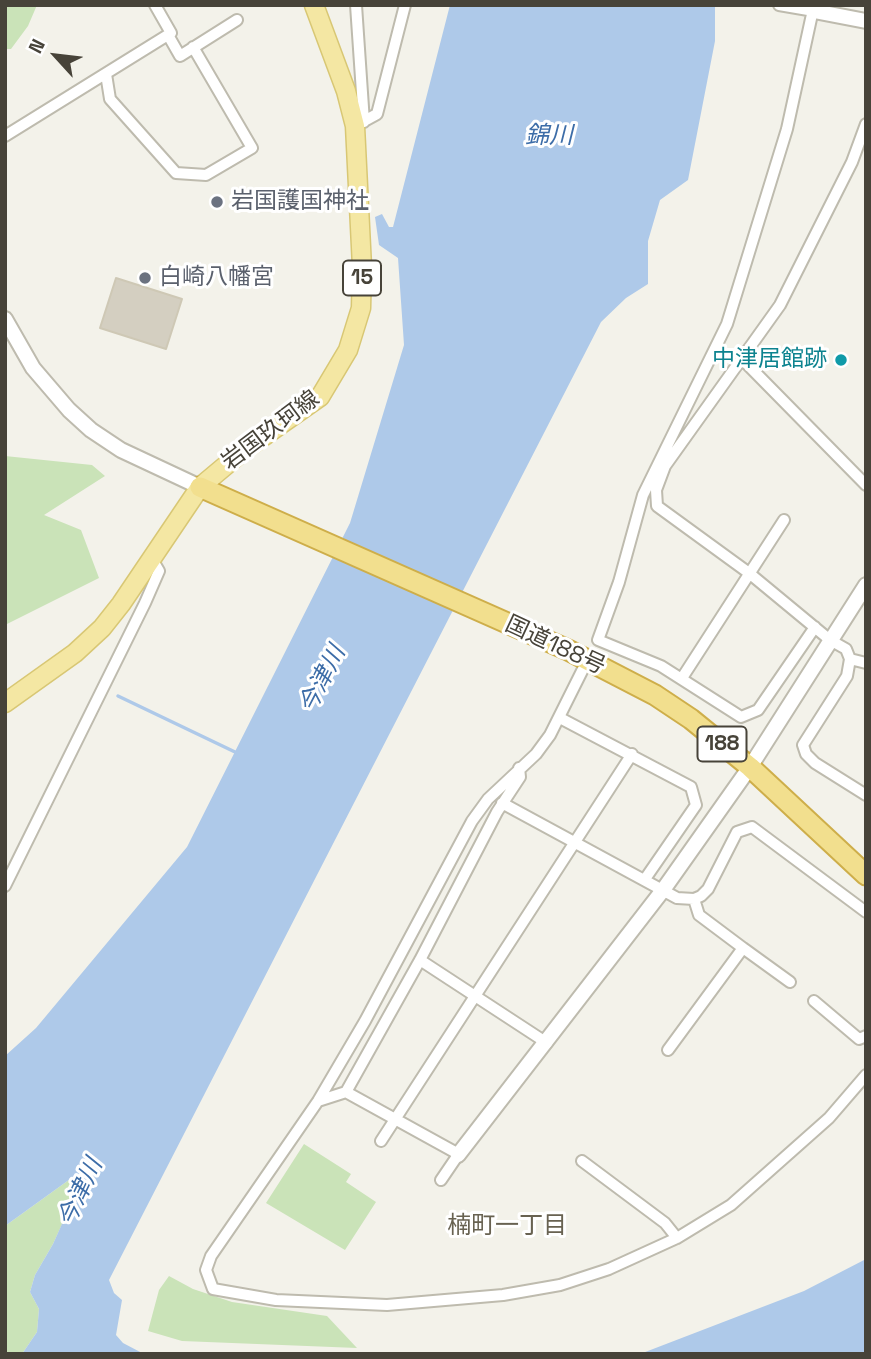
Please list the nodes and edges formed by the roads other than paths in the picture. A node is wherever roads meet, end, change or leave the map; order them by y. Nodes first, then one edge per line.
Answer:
1 (155, 5) edge
2 (314, 5) edge
3 (356, 5) edge
4 (405, 5) edge
5 (779, 5) edge
6 (811, 9) edge
7 (237, 20) dead end
8 (866, 21) edge
9 (168, 36) junction
10 (193, 47) junction
11 (106, 74) junction
12 (359, 124) junction
13 (866, 124) edge
14 (5, 136) edge
15 (5, 318) edge
16 (743, 360) junction
17 (662, 464) junction
18 (866, 485) edge
19 (200, 487) junction
20 (784, 520) dead end
21 (152, 559) junction
22 (749, 573) junction
23 (866, 585) edge
24 (815, 627) junction
25 (830, 640) junction
26 (850, 659) junction
27 (866, 663) edge
28 (583, 669) dead end
29 (682, 678) junction
30 (5, 702) edge
31 (560, 718) junction
32 (632, 754) junction
33 (750, 767) junction
34 (519, 768) junction
35 (866, 795) edge
36 (502, 803) junction
37 (575, 843) junction
38 (866, 875) edge
39 (645, 879) junction
40 (5, 886) edge
41 (663, 890) junction
42 (694, 900) junction
43 (866, 912) edge
44 (743, 948) junction
45 (420, 960) junction
46 (790, 982) dead end
47 (478, 996) junction
48 (814, 1001) dead end
49 (866, 1036) edge
50 (547, 1043) junction
51 (668, 1050) dead end
52 (866, 1075) edge
53 (346, 1092) junction
54 (318, 1101) junction
55 (395, 1119) junction
56 (381, 1141) dead end
57 (458, 1155) junction
58 (583, 1161) dead end
59 (441, 1180) dead end
60 (677, 1238) junction

1 - 9 street
2 - 12 main road, 岩国玖珂線 / 15
3 - 12 street
4 - 12 street
5 - 6 street
6 - 8 street
6 - 17 street
7 - 10 street
9 - 10 street
9 - 11 street
10 - 11 street
11 - 14 street
12 - 19 main road, 岩国玖珂線 / 15
13 - 16 street
15 - 19 street
16 - 17 street
16 - 18 street
17 - 22 street
17 - 29 street
19 - 21 main road, 岩国玖珂線 / 15
19 - 33 highway, 国道188号 / 188
20 - 22 street
21 - 30 main road, 岩国玖珂線 / 15
21 - 40 street
22 - 24 street
22 - 29 street
23 - 25 street
24 - 25 street
24 - 29 street
25 - 26 street
25 - 33 street
26 - 27 street
26 - 35 street
28 - 31 street
31 - 32 street
31 - 34 street
32 - 37 street
32 - 39 street
33 - 38 highway, 国道188号 / 188
33 - 41 street
34 - 36 street
34 - 54 street
36 - 37 street
36 - 45 street
37 - 39 street
37 - 47 street
39 - 41 street
41 - 42 street
41 - 50 street
42 - 43 street
42 - 44 street
44 - 46 street
44 - 51 street
45 - 47 street
45 - 53 street
47 - 50 street
47 - 55 street
48 - 49 street
50 - 57 street
52 - 60 street
53 - 54 street
53 - 55 street
54 - 60 street
55 - 56 street
55 - 57 street
57 - 59 street
58 - 60 street

